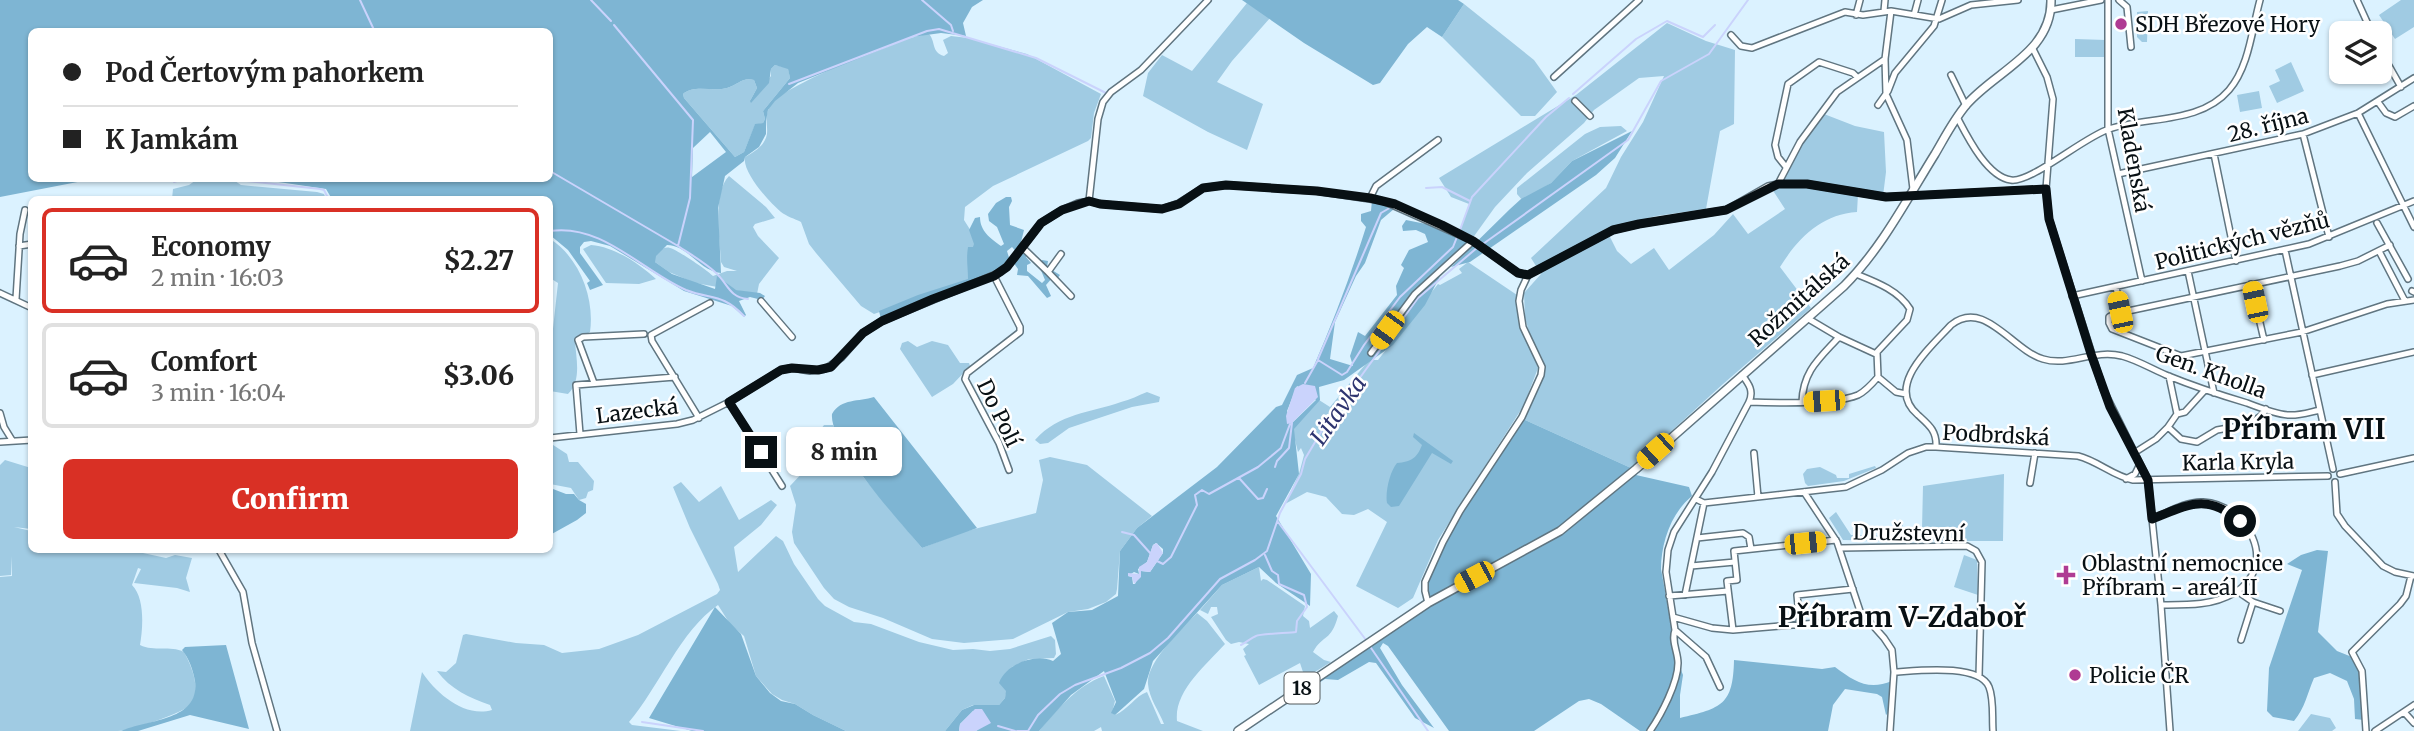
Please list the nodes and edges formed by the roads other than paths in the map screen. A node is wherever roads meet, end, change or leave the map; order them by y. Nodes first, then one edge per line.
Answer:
1 (1208, 0) edge
2 (1639, 0) edge
3 (1860, 0) edge
4 (1885, 0) edge
5 (1918, 0) edge
6 (1942, 0) edge
7 (1962, 0) edge
8 (2018, 0) edge
9 (2051, 0) edge
10 (2101, 0) edge
11 (2108, 0) edge
12 (2119, 0) edge
13 (2260, 0) edge
14 (2357, 0) edge
15 (1963, 8) junction
16 (2051, 10) junction
17 (1884, 11) junction
18 (1891, 11) junction
19 (1856, 15) junction
20 (1914, 15) junction
21 (1936, 19) junction
22 (2367, 21) edge
23 (1731, 35) dead end
24 (2131, 47) dead end
25 (2033, 49) junction
26 (1885, 60) junction
27 (2392, 71) edge
28 (1951, 75) dead end
29 (1554, 77) dead end
30 (1857, 77) junction
31 (2414, 78) edge
32 (2401, 87) junction
33 (1886, 93) junction
34 (1575, 101) dead end
35 (2378, 102) junction
36 (1878, 105) dead end
37 (1965, 106) junction
38 (2414, 106) edge
39 (2358, 113) junction
40 (1590, 116) dead end
41 (1957, 117) junction
42 (2108, 129) junction
43 (2303, 134) junction
44 (1438, 140) dead end
45 (2214, 154) junction
46 (2048, 164) junction
47 (1786, 167) junction
48 (2118, 174) junction
49 (1778, 184) junction
50 (2046, 189) junction
51 (1912, 192) junction
52 (1370, 198) junction
53 (1089, 201) junction
54 (2414, 201) edge
55 (2404, 206) junction
56 (25, 210) dead end
57 (2377, 223) dead end
58 (2414, 227) edge
59 (2329, 237) junction
60 (1475, 243) junction
61 (28, 245) edge
62 (2390, 245) junction
63 (19, 246) junction
64 (1022, 247) junction
65 (2285, 250) junction
66 (2379, 251) junction
67 (1061, 254) dead end
68 (2236, 261) junction
69 (2188, 271) junction
70 (1048, 272) junction
71 (1856, 274) junction
72 (1528, 275) junction
73 (994, 276) junction
74 (2290, 276) junction
75 (2408, 279) dead end
76 (2142, 281) junction
77 (2251, 284) junction
78 (2116, 287) junction
79 (0, 293) edge
80 (1071, 296) dead end
81 (2072, 296) junction
82 (2192, 296) junction
83 (16, 299) junction
84 (2414, 300) edge
85 (761, 301) dead end
86 (2405, 301) junction
87 (710, 303) dead end
88 (28, 305) edge
89 (2120, 312) junction
90 (1807, 318) junction
91 (2302, 332) junction
92 (644, 334) dead end
93 (792, 337) dead end
94 (1839, 337) junction
95 (2264, 340) junction
96 (2414, 352) edge
97 (1371, 353) dead end
98 (2204, 353) junction
99 (1876, 354) junction
100 (2091, 354) junction
101 (2315, 374) junction
102 (1742, 375) junction
103 (2169, 376) junction
104 (675, 377) junction
105 (1878, 377) junction
106 (594, 383) junction
107 (2205, 390) junction
108 (2214, 393) junction
109 (1906, 394) junction
110 (729, 402) junction
111 (1749, 402) junction
112 (1802, 402) junction
113 (2266, 409) junction
114 (2320, 410) junction
115 (0, 413) edge
116 (2177, 414) junction
117 (699, 418) junction
118 (2168, 427) junction
119 (580, 434) junction
120 (553, 438) edge
121 (12, 440) junction
122 (28, 440) edge
123 (0, 442) edge
124 (1936, 447) junction
125 (1754, 453) dead end
126 (2035, 453) junction
127 (2134, 453) junction
128 (2414, 458) edge
129 (2140, 464) junction
130 (2333, 469) junction
131 (1009, 470) dead end
132 (2340, 474) junction
133 (2328, 476) junction
134 (2126, 479) junction
135 (2148, 480) junction
136 (2335, 482) junction
137 (2030, 483) dead end
138 (782, 486) dead end
139 (1804, 492) junction
140 (1758, 497) junction
141 (1696, 499) junction
142 (1704, 503) junction
143 (2152, 519) junction
144 (1697, 538) junction
145 (1836, 540) junction
146 (1840, 548) junction
147 (1751, 549) junction
148 (218, 553) edge
149 (1735, 562) junction
150 (1691, 566) junction
151 (2413, 576) edge
152 (1853, 589) junction
153 (1728, 590) junction
154 (2237, 592) junction
155 (1685, 595) junction
156 (1669, 596) junction
157 (2253, 602) junction
158 (1428, 603) junction
159 (2161, 605) junction
160 (1860, 611) junction
161 (2280, 611) dead end
162 (1674, 618) junction
163 (1800, 625) junction
164 (1675, 630) junction
165 (1733, 630) junction
166 (2241, 640) dead end
167 (1894, 672) junction
168 (1979, 676) junction
169 (1720, 687) dead end
170 (2414, 705) edge
171 (2402, 713) junction
172 (2414, 723) edge
173 (277, 731) edge
174 (1238, 731) edge
175 (1650, 731) edge
176 (1890, 731) edge
177 (1993, 731) edge
178 (2170, 731) edge
179 (2365, 731) edge
180 (2375, 731) edge

1 - 53 street
2 - 29 street
3 - 19 street
4 - 17 street
5 - 20 street
6 - 21 street
7 - 15 street
8 - 15 street
9 - 16 main road, Rožmitálská / 18
10 - 16 street
11 - 42 street, Kladenská
12 - 24 street
13 - 42 street
14 - 22 street
15 - 21 street
16 - 25 main road, Rožmitálská / 18
17 - 18 street
17 - 19 street
18 - 20 street
18 - 26 street
19 - 23 street
20 - 21 street
21 - 33 street
25 - 37 main road, Rožmitálská / 18
25 - 46 street
26 - 30 street
26 - 33 street
27 - 32 street
28 - 37 street
30 - 47 street
30 - 47 street
31 - 32 street, 28. října
32 - 35 street, 28. října
33 - 36 street
33 - 51 street
34 - 40 street
35 - 38 street
35 - 39 street, 28. října
37 - 41 main road, Rožmitálská / 18
39 - 43 street, 28. října
39 - 55 street
41 - 46 street
41 - 51 main road, Rožmitálská / 18
42 - 46 street
42 - 48 street, Kladenská
43 - 45 street, 28. října
43 - 59 street
44 - 52 street
45 - 48 street, 28. října
45 - 68 street
46 - 50 street
47 - 49 street
48 - 76 street, Kladenská
49 - 51 street
49 - 72 street
50 - 51 street
50 - 81 street
51 - 71 main road, Rožmitálská / 18
52 - 53 street
52 - 60 street
53 - 64 street, Lazecká
54 - 55 street, Politických vězňů
55 - 58 street
55 - 59 street, Politických vězňů
56 - 63 street
57 - 62 street
59 - 65 street, Politických vězňů
60 - 72 street
60 - 97 street
61 - 63 street
62 - 66 street
62 - 75 street
63 - 83 street
64 - 70 street
64 - 73 street, Lazecká
65 - 68 street, Politických vězňů
65 - 74 street
66 - 74 street
66 - 86 street
67 - 70 street
68 - 69 street, Politických vězňů
69 - 76 street, Politických vězňů
69 - 82 street
70 - 80 street
71 - 90 main road, Rožmitálská / 18
71 - 99 street
72 - 158 street
73 - 110 street, Lazecká
73 - 131 street, Do Polí
74 - 77 street
74 - 91 street
76 - 78 street, Politických vězňů
77 - 82 street
77 - 95 street
78 - 81 street, Politických vězňů
78 - 89 street
79 - 83 street
81 - 100 street
82 - 89 street
82 - 98 street
83 - 88 street
84 - 86 street
85 - 93 street
86 - 91 street
87 - 104 street
89 - 98 street
90 - 94 street
90 - 102 main road, Rožmitálská / 18
91 - 95 street
91 - 101 street
92 - 106 street
94 - 99 street
94 - 112 street
95 - 98 street
96 - 101 street
98 - 108 street
99 - 105 street
100 - 103 street, Gen. Kholla
100 - 109 street, Gen. Kholla
100 - 127 street
101 - 114 street
102 - 111 street
102 - 158 main road, Rožmitálská / 18
103 - 107 street, Gen. Kholla
103 - 116 street
104 - 106 street
104 - 117 street
105 - 109 street
105 - 112 street
106 - 119 street
107 - 108 street, Gen. Kholla
107 - 116 street
108 - 113 street, Gen. Kholla
109 - 124 street
110 - 117 street, Lazecká
110 - 138 street
111 - 112 street
111 - 141 street
113 - 114 street, Gen. Kholla
113 - 118 street
114 - 130 street
115 - 121 street
116 - 118 street
117 - 119 street, Lazecká
118 - 127 street
119 - 120 street, Lazecká
121 - 122 street
121 - 123 street
124 - 126 street, Podbrdská
124 - 139 street, Podbrdská
125 - 140 street
126 - 134 street, Podbrdská
126 - 137 street
127 - 129 street
128 - 132 street
129 - 134 street
129 - 135 street
130 - 132 street
130 - 133 street
132 - 136 street
133 - 135 street, Karla Kryla
133 - 136 street
134 - 135 street, Podbrdská
135 - 143 street
136 - 151 street
139 - 140 street, Podbrdská
139 - 145 street
140 - 142 street, Podbrdská
141 - 142 street
141 - 156 street
142 - 144 street
143 - 154 street
143 - 159 street
144 - 147 street
144 - 150 street
145 - 146 street
145 - 147 street
146 - 152 street
146 - 168 street, Družstevní
147 - 149 street
148 - 173 street
149 - 150 street
149 - 153 street
150 - 155 street
151 - 179 street
152 - 160 street
152 - 163 street
153 - 155 street
153 - 165 street
154 - 157 street
154 - 159 street
155 - 156 street
156 - 162 street
157 - 161 street
157 - 166 street
158 - 174 main road, 18
159 - 178 street
160 - 163 street
160 - 167 street
162 - 164 street
162 - 165 street
163 - 165 street
164 - 169 street
164 - 175 street
167 - 168 street
167 - 176 street
168 - 177 street
170 - 171 street
171 - 172 street
171 - 180 street

